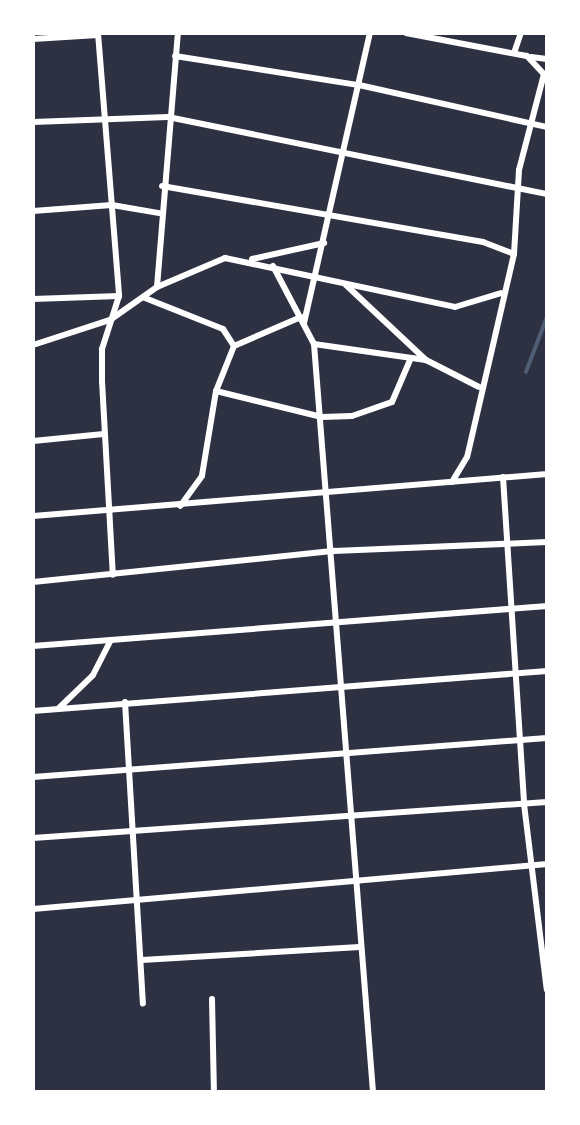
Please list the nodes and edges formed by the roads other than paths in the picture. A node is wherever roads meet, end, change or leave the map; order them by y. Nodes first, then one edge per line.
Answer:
1 (178, 33) edge
2 (370, 33) edge
3 (406, 33) edge
4 (521, 33) edge
5 (98, 34) edge
6 (33, 39) edge
7 (514, 52) junction
8 (175, 56) junction
9 (527, 56) junction
10 (547, 59) edge
11 (359, 85) junction
12 (105, 117) junction
13 (168, 117) junction
14 (33, 122) edge
15 (531, 125) junction
16 (547, 127) edge
17 (342, 154) junction
18 (162, 186) junction
19 (517, 188) junction
20 (547, 194) edge
21 (112, 205) junction
22 (33, 211) edge
23 (159, 213) junction
24 (332, 217) junction
25 (324, 243) junction
26 (514, 254) junction
27 (247, 260) junction
28 (273, 266) junction
29 (319, 277) junction
30 (344, 283) junction
31 (157, 288) junction
32 (501, 293) junction
33 (119, 296) junction
34 (145, 298) junction
35 (33, 299) edge
36 (110, 320) junction
37 (303, 320) junction
38 (314, 344) junction
39 (33, 345) edge
40 (234, 346) junction
41 (410, 360) junction
42 (426, 360) junction
43 (479, 387) junction
44 (216, 391) junction
45 (322, 417) junction
46 (104, 434) junction
47 (33, 442) edge
48 (547, 474) edge
49 (503, 477) junction
50 (452, 482) junction
51 (330, 491) junction
52 (180, 506) junction
53 (109, 511) junction
54 (33, 516) edge
55 (547, 542) edge
56 (510, 544) junction
57 (334, 551) junction
58 (113, 575) junction
59 (33, 582) edge
60 (547, 606) edge
61 (513, 609) junction
62 (334, 625) junction
63 (111, 640) junction
64 (33, 646) edge
65 (547, 671) edge
66 (518, 674) junction
67 (340, 684) junction
68 (125, 702) junction
69 (58, 709) junction
70 (33, 710) edge
71 (547, 738) edge
72 (523, 740) junction
73 (345, 754) junction
74 (131, 769) junction
75 (33, 777) edge
76 (547, 802) edge
77 (524, 804) junction
78 (347, 816) junction
79 (33, 838) edge
80 (547, 864) edge
81 (532, 865) junction
82 (354, 885) junction
83 (140, 896) junction
84 (33, 909) edge
85 (360, 947) junction
86 (142, 960) junction
87 (547, 990) edge
88 (212, 999) dead end
89 (144, 1003) dead end
90 (214, 1092) edge
91 (373, 1092) edge

1 - 8 street
2 - 11 street
3 - 7 street
4 - 7 street
5 - 6 street
5 - 12 street
7 - 9 street
8 - 11 street
8 - 13 street
9 - 10 street
9 - 15 street
11 - 15 street
11 - 17 street
12 - 13 street
12 - 14 street
12 - 21 street
13 - 17 street
13 - 18 street
15 - 16 street
15 - 19 street
17 - 19 street
17 - 24 street
18 - 23 street
18 - 24 street
19 - 20 street
19 - 26 street
21 - 22 street
21 - 23 street
21 - 33 street
23 - 31 street
24 - 25 street
24 - 26 street
25 - 27 street
25 - 29 street
26 - 32 street
27 - 28 street
27 - 31 street
28 - 29 street
28 - 37 street
29 - 30 street
29 - 37 street
30 - 32 street
30 - 42 street
31 - 34 street
32 - 43 street
33 - 35 street
33 - 36 street
34 - 36 street
34 - 40 street
36 - 39 street
36 - 46 street
37 - 38 street
37 - 40 street
38 - 41 street
38 - 45 street
40 - 44 street
41 - 42 street
41 - 45 street
42 - 43 street
43 - 50 street
44 - 45 street
44 - 52 street
45 - 51 street
46 - 47 street
46 - 53 street
48 - 49 street
49 - 50 street
49 - 56 street
50 - 51 street
51 - 52 street
51 - 57 street
52 - 53 street
53 - 54 street
53 - 58 street
55 - 56 street
56 - 57 street
56 - 61 street
57 - 58 street
57 - 62 street
58 - 59 street
60 - 61 street
61 - 62 street
61 - 66 street
62 - 63 street
62 - 67 street
63 - 64 street
63 - 69 street
65 - 66 street
66 - 67 street
66 - 72 street
67 - 68 street
67 - 73 street
68 - 69 street
68 - 74 street
69 - 70 street
71 - 72 street
72 - 73 street
72 - 77 street
73 - 74 street
73 - 78 street
74 - 75 street
74 - 83 street
76 - 77 street
77 - 78 street
77 - 81 street
78 - 79 street
78 - 82 street
80 - 81 street
81 - 82 street
81 - 87 street
82 - 83 street
82 - 85 street
83 - 84 street
83 - 86 street
85 - 86 street
85 - 91 street
86 - 89 street
88 - 90 street

